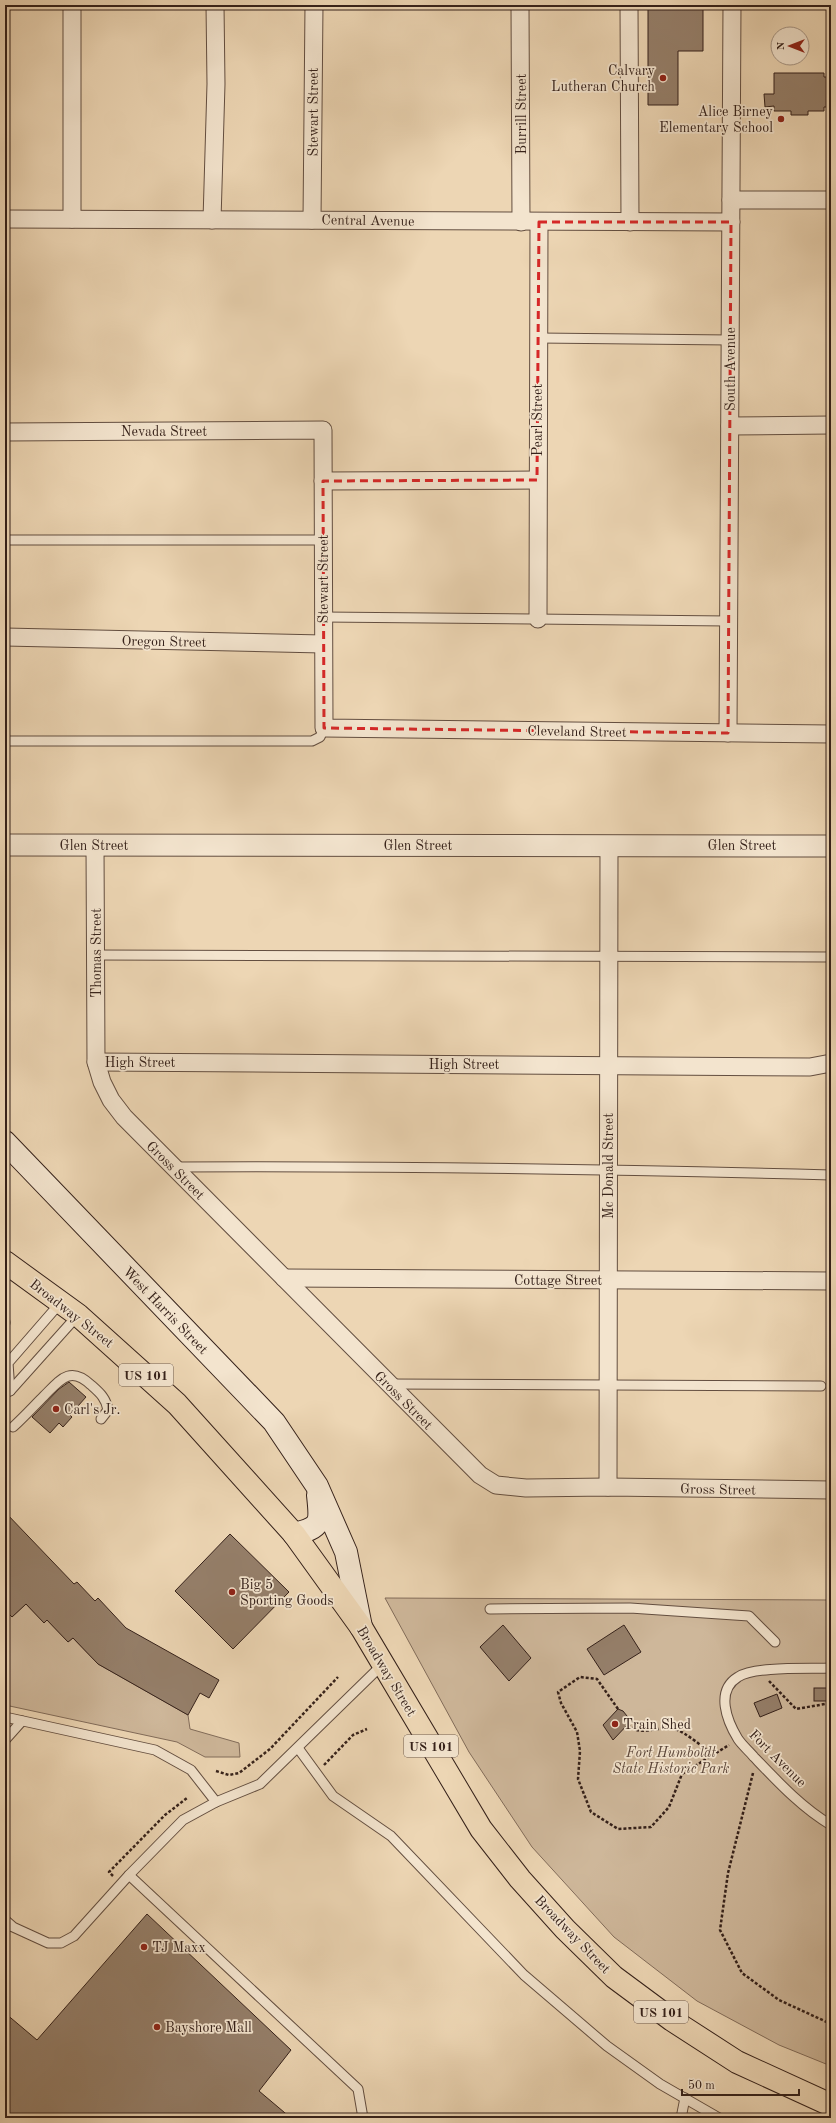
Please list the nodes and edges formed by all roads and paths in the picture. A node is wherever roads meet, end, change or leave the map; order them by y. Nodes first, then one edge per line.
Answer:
1 (72, 5) edge
2 (215, 5) edge
3 (314, 5) edge
4 (520, 5) edge
5 (628, 5) edge
6 (732, 5) edge
7 (731, 200) junction
8 (831, 200) edge
9 (5, 219) edge
10 (72, 219) junction
11 (212, 220) junction
12 (312, 220) junction
13 (521, 222) junction
14 (539, 222) junction
15 (630, 222) junction
16 (731, 222) junction
17 (538, 338) junction
18 (730, 340) junction
19 (831, 425) edge
20 (730, 426) junction
21 (323, 430) joint
22 (5, 432) edge
23 (537, 480) junction
24 (323, 481) junction
25 (5, 540) edge
26 (323, 540) junction
27 (323, 617) junction
28 (538, 619) junction
29 (728, 620) junction
30 (5, 637) edge
31 (323, 644) junction
32 (324, 728) junction
33 (728, 733) junction
34 (831, 734) edge
35 (5, 741) edge
36 (5, 845) edge
37 (95, 845) junction
38 (609, 845) junction
39 (831, 846) edge
40 (96, 955) junction
41 (609, 956) junction
42 (831, 957) edge
43 (96, 1062) junction
44 (831, 1063) edge
45 (609, 1066) junction
46 (5, 1142) edge
47 (173, 1167) junction
48 (608, 1169) junction
49 (831, 1175) edge
50 (5, 1262) edge
51 (284, 1278) junction
52 (607, 1280) junction
53 (831, 1281) edge
54 (69, 1309) junction
55 (388, 1384) junction
56 (608, 1385) junction
57 (821, 1386) dead end
58 (100, 1419) dead end
59 (13, 1427) dead end
60 (317, 1486) junction
61 (608, 1487) junction
62 (831, 1490) edge
63 (294, 1534) junction
64 (490, 1609) dead end
65 (361, 1627) junction
66 (775, 1642) dead end
67 (384, 1663) junction
68 (831, 1668) edge
69 (759, 1671) junction
70 (338, 1677) dead end
71 (831, 1703) edge
72 (618, 1709) dead end
73 (5, 1717) edge
74 (22, 1721) junction
75 (628, 1724) dead end
76 (368, 1729) dead end
77 (738, 1739) junction
78 (5, 1740) edge
79 (298, 1748) junction
80 (714, 1754) junction
81 (756, 1759) junction
82 (323, 1769) dead end
83 (216, 1771) dead end
84 (187, 1798) dead end
85 (216, 1802) junction
86 (831, 1825) edge
87 (131, 1849) dead end
88 (129, 1874) junction
89 (5, 1920) edge
90 (831, 2024) edge
91 (685, 2098) junction
92 (831, 2105) edge
93 (363, 2118) edge
94 (681, 2118) edge
95 (719, 2118) edge

1 - 10 street
2 - 11 street
3 - 12 street, Stewart Street
4 - 13 street, Burrill Street
5 - 15 street
6 - 7 street, South Avenue
7 - 8 street
7 - 16 street, South Avenue
9 - 10 street, Central Avenue
10 - 11 street, Central Avenue
11 - 12 street, Central Avenue
12 - 13 street, Central Avenue
13 - 14 street, Central Avenue
14 - 15 street, Central Avenue
14 - 17 street, Pearl Street
15 - 16 street, Central Avenue
16 - 18 street, South Avenue
17 - 18 lane
17 - 23 street, Pearl Street
18 - 20 street, South Avenue
19 - 20 street
20 - 29 street, South Avenue
21 - 22 street, Nevada Street
21 - 24 street, Stewart Street
23 - 24 street
23 - 28 street, Pearl Street
24 - 26 street, Stewart Street
25 - 26 lane
26 - 27 street, Stewart Street
27 - 28 lane
27 - 31 street, Stewart Street
28 - 29 lane
29 - 33 street, South Avenue
30 - 31 street, Oregon Street
31 - 32 street, Stewart Street
32 - 33 street, Cleveland Street
32 - 35 lane
33 - 34 street, Cleveland Street
36 - 37 street, Glen Street
37 - 38 street, Glen Street
37 - 40 street, Thomas Street
38 - 39 street, Glen Street
38 - 41 street, Mc Donald Street
40 - 41 lane
40 - 43 street, Thomas Street
41 - 42 lane
41 - 45 street, Mc Donald Street
43 - 45 street, High Street
43 - 47 street, Gross Street
44 - 45 street, High Street
45 - 48 street, Mc Donald Street
46 - 60 main road, West Harris Street
47 - 48 lane
47 - 51 street, Gross Street
48 - 49 lane
48 - 52 street, Mc Donald Street
50 - 54 highway, Broadway Street / US 101
51 - 52 street, Cottage Street
51 - 55 street, Gross Street
52 - 53 street, Cottage Street
52 - 56 street, Mc Donald Street
54 - 54 lane
54 - 63 highway, Broadway Street / US 101
55 - 56 lane
55 - 61 street, Gross Street
56 - 57 lane
56 - 61 street, Mc Donald Street
58 - 59 lane
60 - 63 main road, West Harris Street
60 - 65 main road, West Harris Street
61 - 62 street, Gross Street
63 - 65 highway, Broadway Street / US 101
64 - 66 lane
65 - 67 highway, Broadway Street / US 101
67 - 79 lane
67 - 92 highway, Broadway Street / US 101
68 - 69 lane, Fort Avenue
69 - 71 path
69 - 77 lane, Fort Avenue
70 - 83 path
72 - 80 path
73 - 74 lane
74 - 78 lane
74 - 85 lane
75 - 80 path
76 - 82 path
77 - 80 path
77 - 81 lane, Fort Avenue
79 - 85 lane
79 - 91 lane
81 - 86 lane, Fort Avenue
81 - 90 path
84 - 87 path
85 - 88 lane
88 - 89 lane
88 - 93 lane
91 - 94 lane
91 - 95 lane

